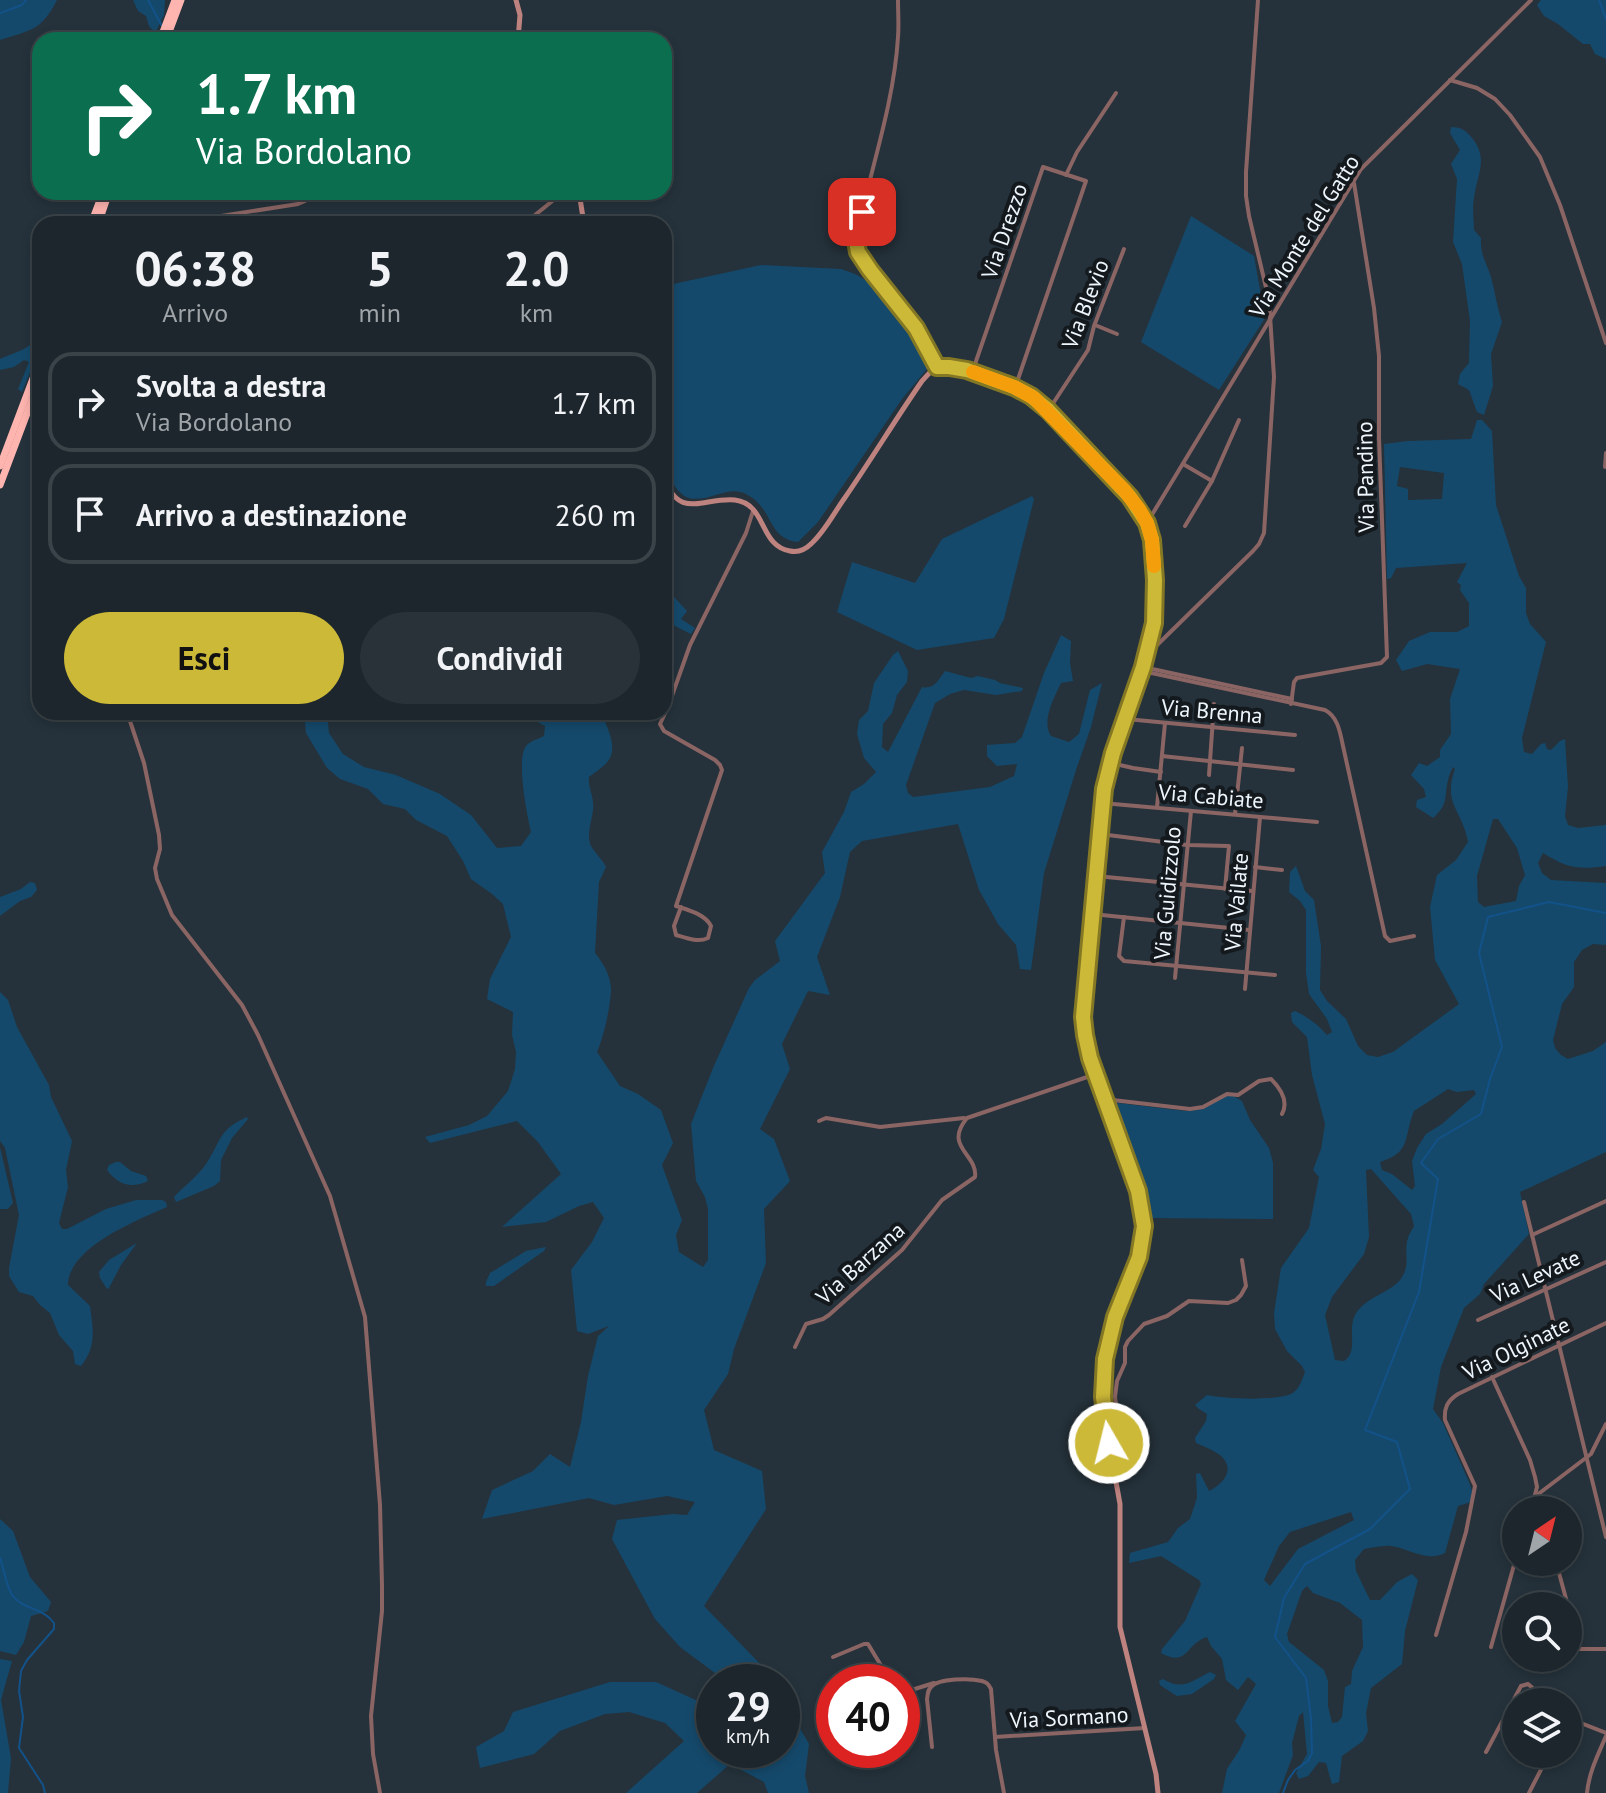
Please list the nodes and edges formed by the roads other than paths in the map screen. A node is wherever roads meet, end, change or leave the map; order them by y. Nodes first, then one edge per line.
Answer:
1 (175, 0) edge
2 (181, 0) edge
3 (516, 0) edge
4 (898, 0) edge
5 (1258, 0) edge
6 (1531, 0) edge
7 (169, 24) junction
8 (164, 32) edge
9 (168, 32) edge
10 (519, 32) edge
11 (1450, 80) junction
12 (1116, 93) dead end
13 (1066, 175) junction
14 (1353, 181) junction
15 (305, 200) edge
16 (554, 200) edge
17 (221, 216) edge
18 (534, 216) edge
19 (1124, 249) dead end
20 (1271, 318) junction
21 (1095, 325) junction
22 (1117, 334) dead end
23 (1606, 343) edge
24 (937, 367) junction
25 (974, 367) junction
26 (32, 381) edge
27 (1017, 382) junction
28 (32, 400) edge
29 (1050, 408) junction
30 (1239, 420) dead end
31 (1606, 453) edge
32 (1183, 464) junction
33 (0, 466) edge
34 (1605, 467) edge
35 (1212, 481) junction
36 (0, 485) edge
37 (672, 494) edge
38 (753, 508) junction
39 (1147, 523) junction
40 (1185, 526) dead end
41 (1147, 654) junction
42 (1143, 669) junction
43 (672, 696) edge
44 (1292, 701) junction
45 (1214, 704) dead end
46 (1126, 719) junction
47 (130, 720) edge
48 (662, 720) edge
49 (1165, 723) junction
50 (1212, 727) junction
51 (1295, 735) dead end
52 (1242, 748) dead end
53 (1162, 756) junction
54 (1209, 761) junction
55 (1111, 763) junction
56 (1241, 764) junction
57 (1293, 770) dead end
58 (1161, 772) junction
59 (1209, 775) dead end
60 (1102, 803) junction
61 (1157, 807) junction
62 (1191, 811) junction
63 (1235, 814) junction
64 (1260, 817) junction
65 (1317, 822) dead end
66 (1100, 834) junction
67 (1187, 845) junction
68 (1255, 867) junction
69 (1282, 870) dead end
70 (1096, 876) junction
71 (1184, 884) junction
72 (1225, 889) junction
73 (1252, 891) junction
74 (681, 907) junction
75 (1092, 914) junction
76 (1124, 917) junction
77 (1180, 923) junction
78 (1250, 930) junction
79 (1414, 936) dead end
80 (1176, 965) junction
81 (1246, 972) junction
82 (1275, 975) dead end
83 (1175, 978) dead end
84 (1245, 989) dead end
85 (1096, 1074) junction
86 (1104, 1099) junction
87 (1282, 1114) dead end
88 (967, 1118) junction
89 (819, 1121) dead end
90 (1606, 1201) edge
91 (1524, 1202) dead end
92 (1532, 1235) junction
93 (1242, 1260) dead end
94 (1606, 1262) edge
95 (1545, 1289) junction
96 (1478, 1320) dead end
97 (1606, 1323) edge
98 (1559, 1345) junction
99 (795, 1347) dead end
100 (1492, 1377) junction
101 (1606, 1424) edge
102 (1587, 1457) junction
103 (1115, 1476) junction
104 (1535, 1496) edge
105 (1536, 1496) edge
106 (1606, 1537) edge
107 (1511, 1576) edge
108 (1436, 1635) dead end
109 (1491, 1647) dead end
110 (1582, 1649) edge
111 (1606, 1649) edge
112 (833, 1657) dead end
113 (880, 1664) edge
114 (939, 1682) junction
115 (920, 1688) edge
116 (1502, 1722) edge
117 (1582, 1724) edge
118 (1145, 1728) junction
119 (1606, 1734) edge
120 (995, 1737) junction
121 (932, 1747) dead end
122 (1486, 1752) dead end
123 (1542, 1768) edge
124 (380, 1793) edge
125 (1004, 1793) edge
126 (1158, 1793) edge
127 (1529, 1793) edge
128 (1587, 1793) edge

1 - 7 highway
2 - 7 highway
3 - 10 street
4 - 24 street
5 - 20 street
6 - 11 street, Via Monte del Gatto
7 - 8 highway
7 - 9 highway
11 - 14 street, Via Monte del Gatto
11 - 23 street
12 - 13 street
13 - 25 street, Via Drezzo
13 - 27 street
14 - 20 street, Via Monte del Gatto
14 - 44 street, Via Pandino
15 - 17 street
16 - 18 street
19 - 21 street, Via Blevio
20 - 32 street, Via Monte del Gatto
20 - 41 street
21 - 22 street
21 - 29 street, Via Blevio
24 - 25 street
24 - 29 street
24 - 38 street
25 - 27 street
26 - 33 highway
27 - 29 street
28 - 36 highway
29 - 39 street
30 - 35 street
31 - 34 street
32 - 35 street
32 - 39 street, Via Monte del Gatto
35 - 40 street
37 - 38 street
38 - 43 street
39 - 41 street
41 - 42 street
42 - 44 street
42 - 46 street
44 - 79 street
45 - 50 street
46 - 49 street, Via Brenna
46 - 55 street
47 - 124 street
48 - 74 street
49 - 50 street, Via Brenna
49 - 53 street
50 - 51 street, Via Brenna
50 - 54 street
52 - 56 street
53 - 54 street
53 - 58 street
54 - 56 street
54 - 59 street
55 - 58 street
55 - 60 street
56 - 57 street
56 - 63 street
58 - 61 street
60 - 61 street, Via Cabiate
60 - 66 street
61 - 62 street, Via Cabiate
62 - 63 street, Via Cabiate
62 - 67 street, Via Guidizzolo
63 - 64 street, Via Cabiate
64 - 65 street, Via Cabiate
64 - 68 street, Via Vailate
66 - 67 street
66 - 70 street
67 - 71 street, Via Guidizzolo
67 - 72 street
68 - 69 street
68 - 73 street, Via Vailate
70 - 71 street
70 - 75 street
71 - 72 street
71 - 77 street, Via Guidizzolo
72 - 73 street
73 - 78 street, Via Vailate
74 - 74 street
75 - 76 street
75 - 85 street
76 - 77 street
76 - 80 street
77 - 78 street
77 - 80 street, Via Guidizzolo
78 - 81 street, Via Vailate
80 - 81 street
80 - 83 street, Via Guidizzolo
81 - 82 street
81 - 84 street, Via Vailate
85 - 86 street
85 - 88 street
86 - 87 street
86 - 103 street
88 - 89 street
88 - 99 street, Via Barzana
90 - 92 street
91 - 92 street
92 - 95 street
93 - 103 street
94 - 95 street, Via Levate
95 - 96 street, Via Levate
95 - 98 street
97 - 98 street, Via Olginate
98 - 100 street, Via Olginate
98 - 102 street
100 - 104 street
100 - 108 street, Via Olginate
101 - 102 street
102 - 105 street
102 - 106 street
103 - 118 street
107 - 109 street
110 - 111 street
112 - 113 street
114 - 115 street
114 - 120 street
114 - 121 street
116 - 122 street
117 - 119 street
118 - 120 street, Via Sormano
118 - 126 street
119 - 128 street
120 - 125 street
123 - 127 street

